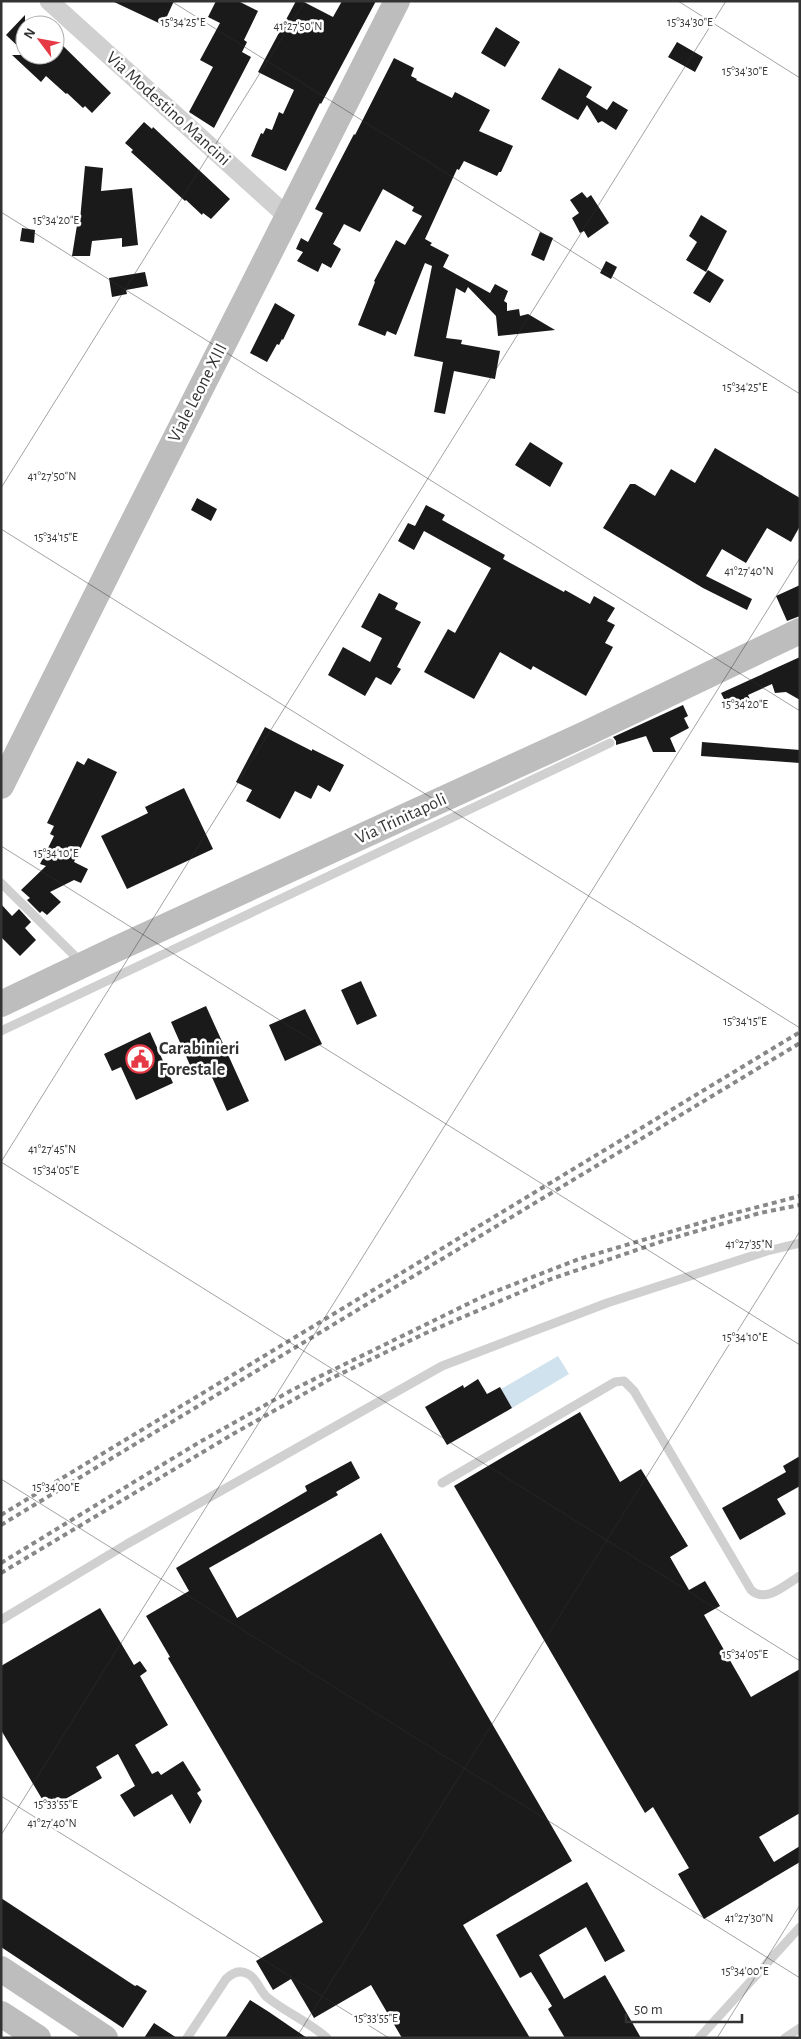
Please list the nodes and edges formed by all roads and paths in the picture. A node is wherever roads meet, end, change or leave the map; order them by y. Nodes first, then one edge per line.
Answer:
1 (49, 1) edge
2 (397, 1) edge
3 (287, 216) junction
4 (800, 631) edge
5 (610, 743) dead end
6 (1, 786) edge
7 (426, 818) junction
8 (1, 883) edge
9 (120, 961) junction
10 (84, 964) junction
11 (22, 1005) edge
12 (1, 1031) edge
13 (800, 1243) edge
14 (442, 1483) dead end
15 (800, 1576) edge
16 (1, 1620) edge
17 (800, 1927) edge
18 (1, 1969) edge
19 (1, 2014) edge
20 (800, 2028) edge
21 (38, 2038) edge
22 (105, 2038) edge
23 (187, 2038) edge
24 (327, 2038) edge
25 (699, 2038) edge
26 (785, 2038) edge

1 - 3 street, Via Modestino Mancini
2 - 3 main road, Viale Leone XIII
3 - 6 main road, Viale Leone XIII
4 - 7 main road, Via Trinitapoli
5 - 7 lane
7 - 9 main road, Via Trinitapoli
8 - 10 lane
9 - 10 main road, Via Trinitapoli
9 - 11 lane
10 - 11 main road, Via Trinitapoli
11 - 12 lane
13 - 16 lane
14 - 15 lane
17 - 25 lane
18 - 22 main road
19 - 21 main road
20 - 26 lane
23 - 24 lane

